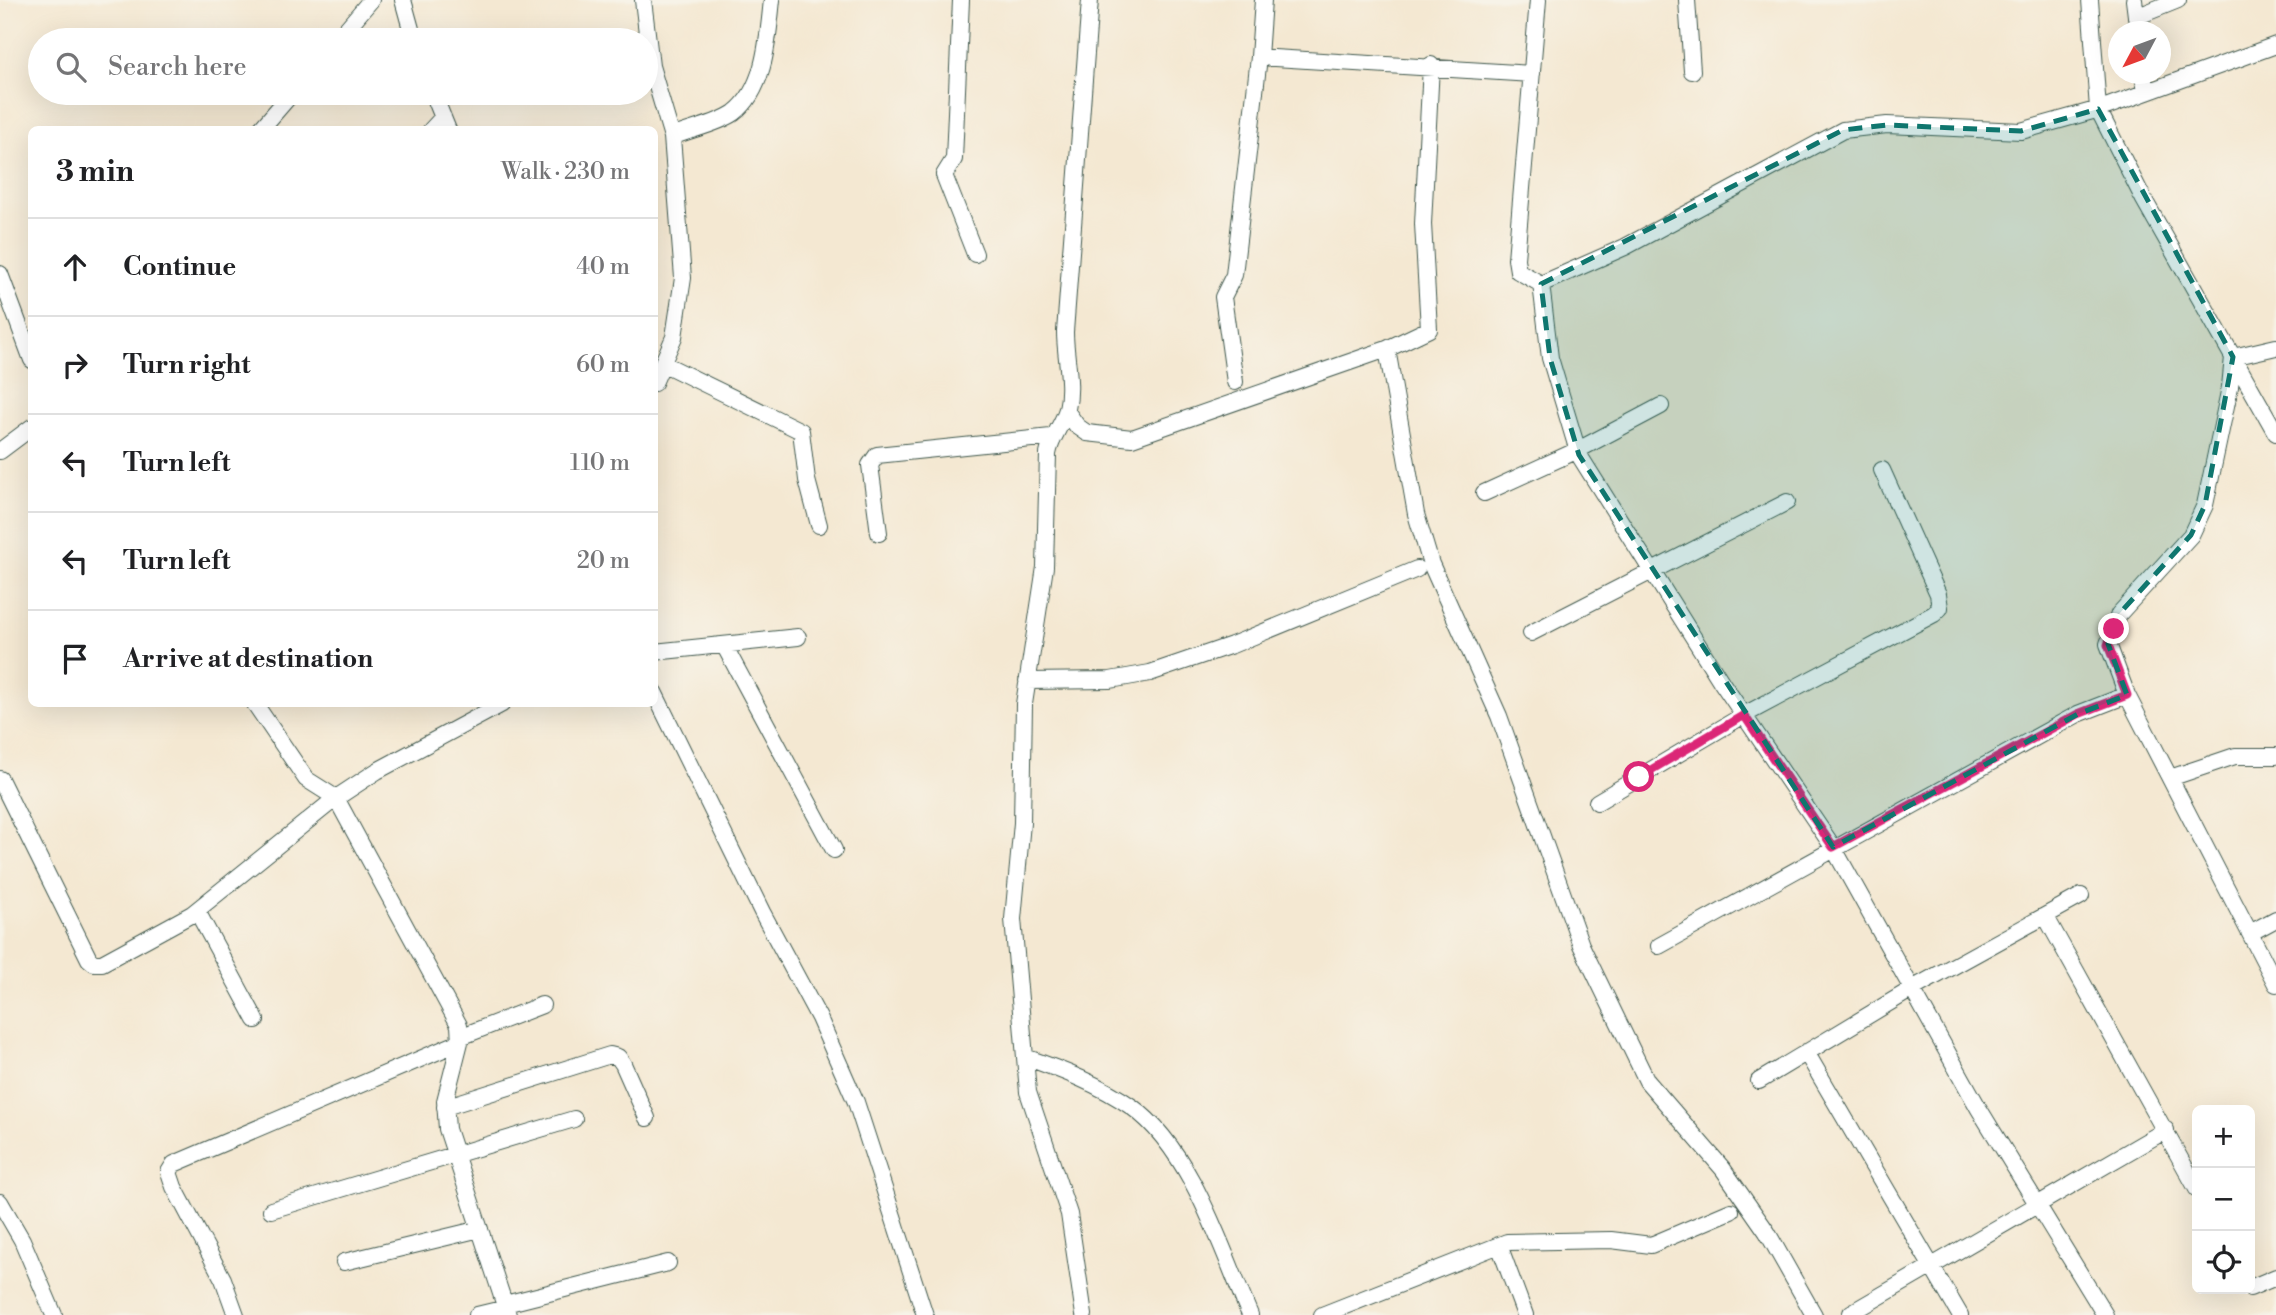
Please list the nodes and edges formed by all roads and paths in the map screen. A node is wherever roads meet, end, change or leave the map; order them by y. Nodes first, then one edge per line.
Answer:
1 (371, 0) edge
2 (403, 0) edge
3 (643, 0) edge
4 (772, 0) edge
5 (961, 0) edge
6 (1090, 0) edge
7 (1263, 0) edge
8 (1538, 0) edge
9 (1688, 0) edge
10 (2090, 0) edge
11 (2134, 0) edge
12 (2178, 0) edge
13 (2137, 21) edge
14 (2142, 21) edge
15 (347, 28) edge
16 (411, 28) edge
17 (647, 28) edge
18 (2276, 45) edge
19 (1259, 57) junction
20 (1431, 65) junction
21 (1692, 71) dead end
22 (1532, 74) junction
23 (2145, 84) edge
24 (658, 87) edge
25 (2146, 92) junction
26 (282, 105) edge
27 (438, 105) edge
28 (2098, 109) junction
29 (446, 123) edge
30 (263, 126) edge
31 (672, 137) junction
32 (975, 254) dead end
33 (0, 274) edge
34 (1541, 285) junction
35 (28, 347) edge
36 (2276, 347) edge
37 (1387, 349) junction
38 (2233, 357) junction
39 (664, 364) junction
40 (658, 375) edge
41 (1235, 382) dead end
42 (1661, 406) dead end
43 (1067, 412) junction
44 (28, 431) edge
45 (2276, 433) edge
46 (1051, 437) junction
47 (1578, 450) junction
48 (0, 452) edge
49 (1882, 470) dead end
50 (1484, 492) dead end
51 (1787, 502) dead end
52 (819, 525) dead end
53 (879, 533) dead end
54 (1418, 569) dead end
55 (1653, 572) junction
56 (1531, 633) dead end
57 (798, 637) dead end
58 (724, 645) junction
59 (658, 652) edge
60 (1027, 681) junction
61 (2127, 695) junction
62 (658, 700) edge
63 (257, 707) edge
64 (496, 707) edge
65 (1744, 715) junction
66 (2276, 755) edge
67 (2170, 778) junction
68 (0, 779) edge
69 (336, 798) junction
70 (1597, 802) dead end
71 (1833, 847) junction
72 (834, 850) dead end
73 (2081, 896) dead end
74 (197, 911) junction
75 (2046, 917) junction
76 (2276, 919) edge
77 (2250, 933) junction
78 (1659, 946) dead end
79 (2276, 984) edge
80 (1912, 989) junction
81 (542, 1006) dead end
82 (256, 1020) dead end
83 (460, 1040) junction
84 (1806, 1052) junction
85 (1025, 1057) junction
86 (1759, 1081) dead end
87 (445, 1107) junction
88 (647, 1118) dead end
89 (574, 1119) dead end
90 (2166, 1130) junction
91 (456, 1155) junction
92 (2192, 1179) edge
93 (0, 1202) edge
94 (2037, 1204) junction
95 (271, 1210) dead end
96 (1731, 1211) dead end
97 (480, 1229) junction
98 (1499, 1245) junction
99 (344, 1262) dead end
100 (668, 1263) dead end
101 (1931, 1264) junction
102 (2276, 1277) edge
103 (2255, 1286) edge
104 (506, 1309) edge
105 (1851, 1313) dead end
106 (54, 1315) edge
107 (236, 1315) edge
108 (477, 1315) edge
109 (925, 1315) edge
110 (1084, 1315) edge
111 (1250, 1315) edge
112 (1322, 1315) edge
113 (1525, 1315) edge
114 (1814, 1315) edge
115 (1961, 1315) edge
116 (2105, 1315) edge

1 - 15 street
2 - 16 street
3 - 17 street
4 - 31 street
5 - 32 street
6 - 43 street
7 - 19 street
8 - 22 street
9 - 21 street
10 - 28 street
11 - 13 street
12 - 14 street
18 - 25 street
19 - 20 street
19 - 41 street
20 - 22 street
20 - 37 street
22 - 34 street
23 - 25 street
24 - 31 street
25 - 28 street
26 - 30 street
27 - 29 street
28 - 34 street
28 - 38 street
31 - 39 street
33 - 35 street
34 - 47 street
36 - 38 street
37 - 43 street
37 - 114 street
38 - 45 street
38 - 61 street
39 - 40 street
39 - 52 street
42 - 47 street
43 - 46 street
44 - 48 street
46 - 53 street
46 - 60 street
47 - 50 street
47 - 55 street
49 - 65 street
51 - 55 street
54 - 60 street
55 - 56 street
55 - 65 street
57 - 58 street
58 - 59 street
58 - 72 street
60 - 85 street
61 - 67 street
61 - 71 street
62 - 109 street
63 - 69 street
64 - 69 street
65 - 70 street
65 - 71 street
66 - 67 street
67 - 77 street
68 - 74 street
69 - 74 street
69 - 83 street
71 - 78 street
71 - 80 street
73 - 75 street
74 - 82 street
75 - 80 street
75 - 90 street
76 - 77 street
77 - 79 street
80 - 84 street
80 - 94 street
81 - 83 street
83 - 87 street
83 - 107 street
84 - 86 street
84 - 101 street
85 - 110 street
85 - 111 street
87 - 88 street
87 - 91 street
89 - 91 street
90 - 92 street
90 - 94 street
91 - 95 street
91 - 97 street
93 - 106 street
94 - 101 street
94 - 116 street
96 - 98 street
97 - 99 street
97 - 104 street
98 - 112 street
98 - 113 street
100 - 104 street
101 - 105 street
101 - 115 street
102 - 103 street
104 - 108 street

